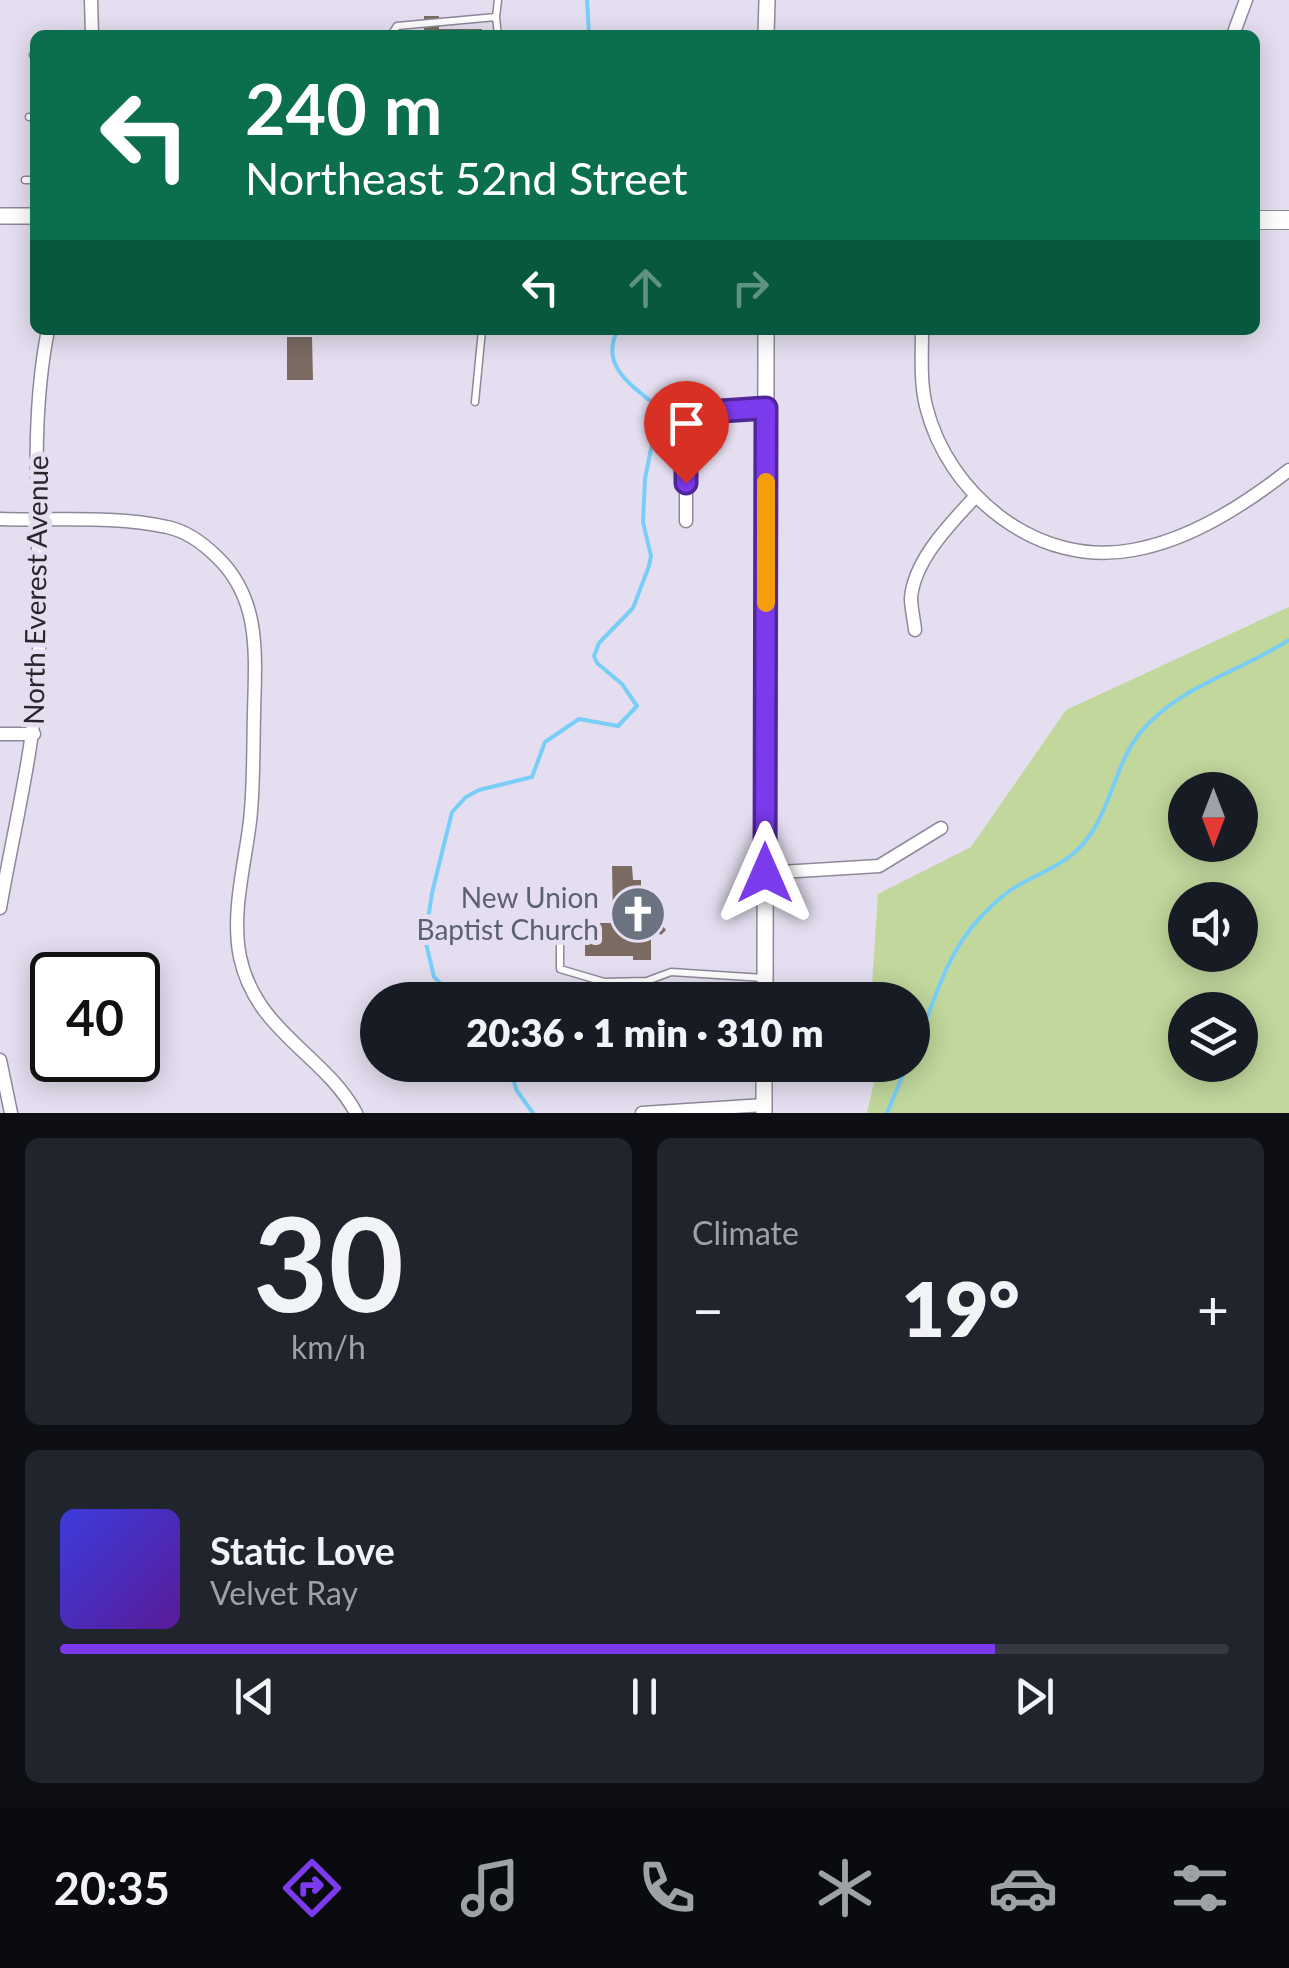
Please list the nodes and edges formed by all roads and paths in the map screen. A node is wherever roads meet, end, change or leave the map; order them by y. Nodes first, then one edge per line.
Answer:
1 (91, 0) edge
2 (498, 0) edge
3 (766, 0) edge
4 (1246, 0) edge
5 (496, 17) junction
6 (92, 30) edge
7 (394, 30) edge
8 (497, 30) edge
9 (766, 30) edge
10 (1235, 30) edge
11 (25, 180) dead end
12 (30, 180) edge
13 (0, 216) edge
14 (30, 216) edge
15 (1260, 220) edge
16 (1289, 220) edge
17 (47, 335) edge
18 (482, 335) edge
19 (766, 335) edge
20 (922, 335) edge
21 (475, 402) dead end
22 (766, 408) junction
23 (1289, 470) edge
24 (975, 497) junction
25 (0, 519) edge
26 (39, 521) junction
27 (686, 521) dead end
28 (915, 630) dead end
29 (0, 734) edge
30 (34, 734) junction
31 (941, 828) dead end
32 (765, 873) junction
33 (0, 908) edge
34 (560, 942) dead end
35 (765, 978) junction
36 (765, 982) edge
37 (0, 1060) edge
38 (764, 1082) edge
39 (764, 1109) edge
40 (11, 1113) edge
41 (356, 1113) edge
42 (642, 1113) edge

1 - 6 street
2 - 5 lane
3 - 9 street
4 - 10 street
5 - 7 lane
5 - 8 lane
11 - 12 lane
13 - 14 street
15 - 16 main road
17 - 26 street, North Everest Avenue
18 - 21 lane
19 - 22 street
20 - 24 street
22 - 27 street
22 - 32 street
23 - 24 street
24 - 28 street
25 - 26 street
26 - 30 street, North Everest Avenue
26 - 41 street
29 - 30 street
30 - 33 street, North Everest Avenue
31 - 32 street
32 - 35 street
34 - 35 lane
35 - 36 street
37 - 40 street
38 - 39 street
39 - 42 street

